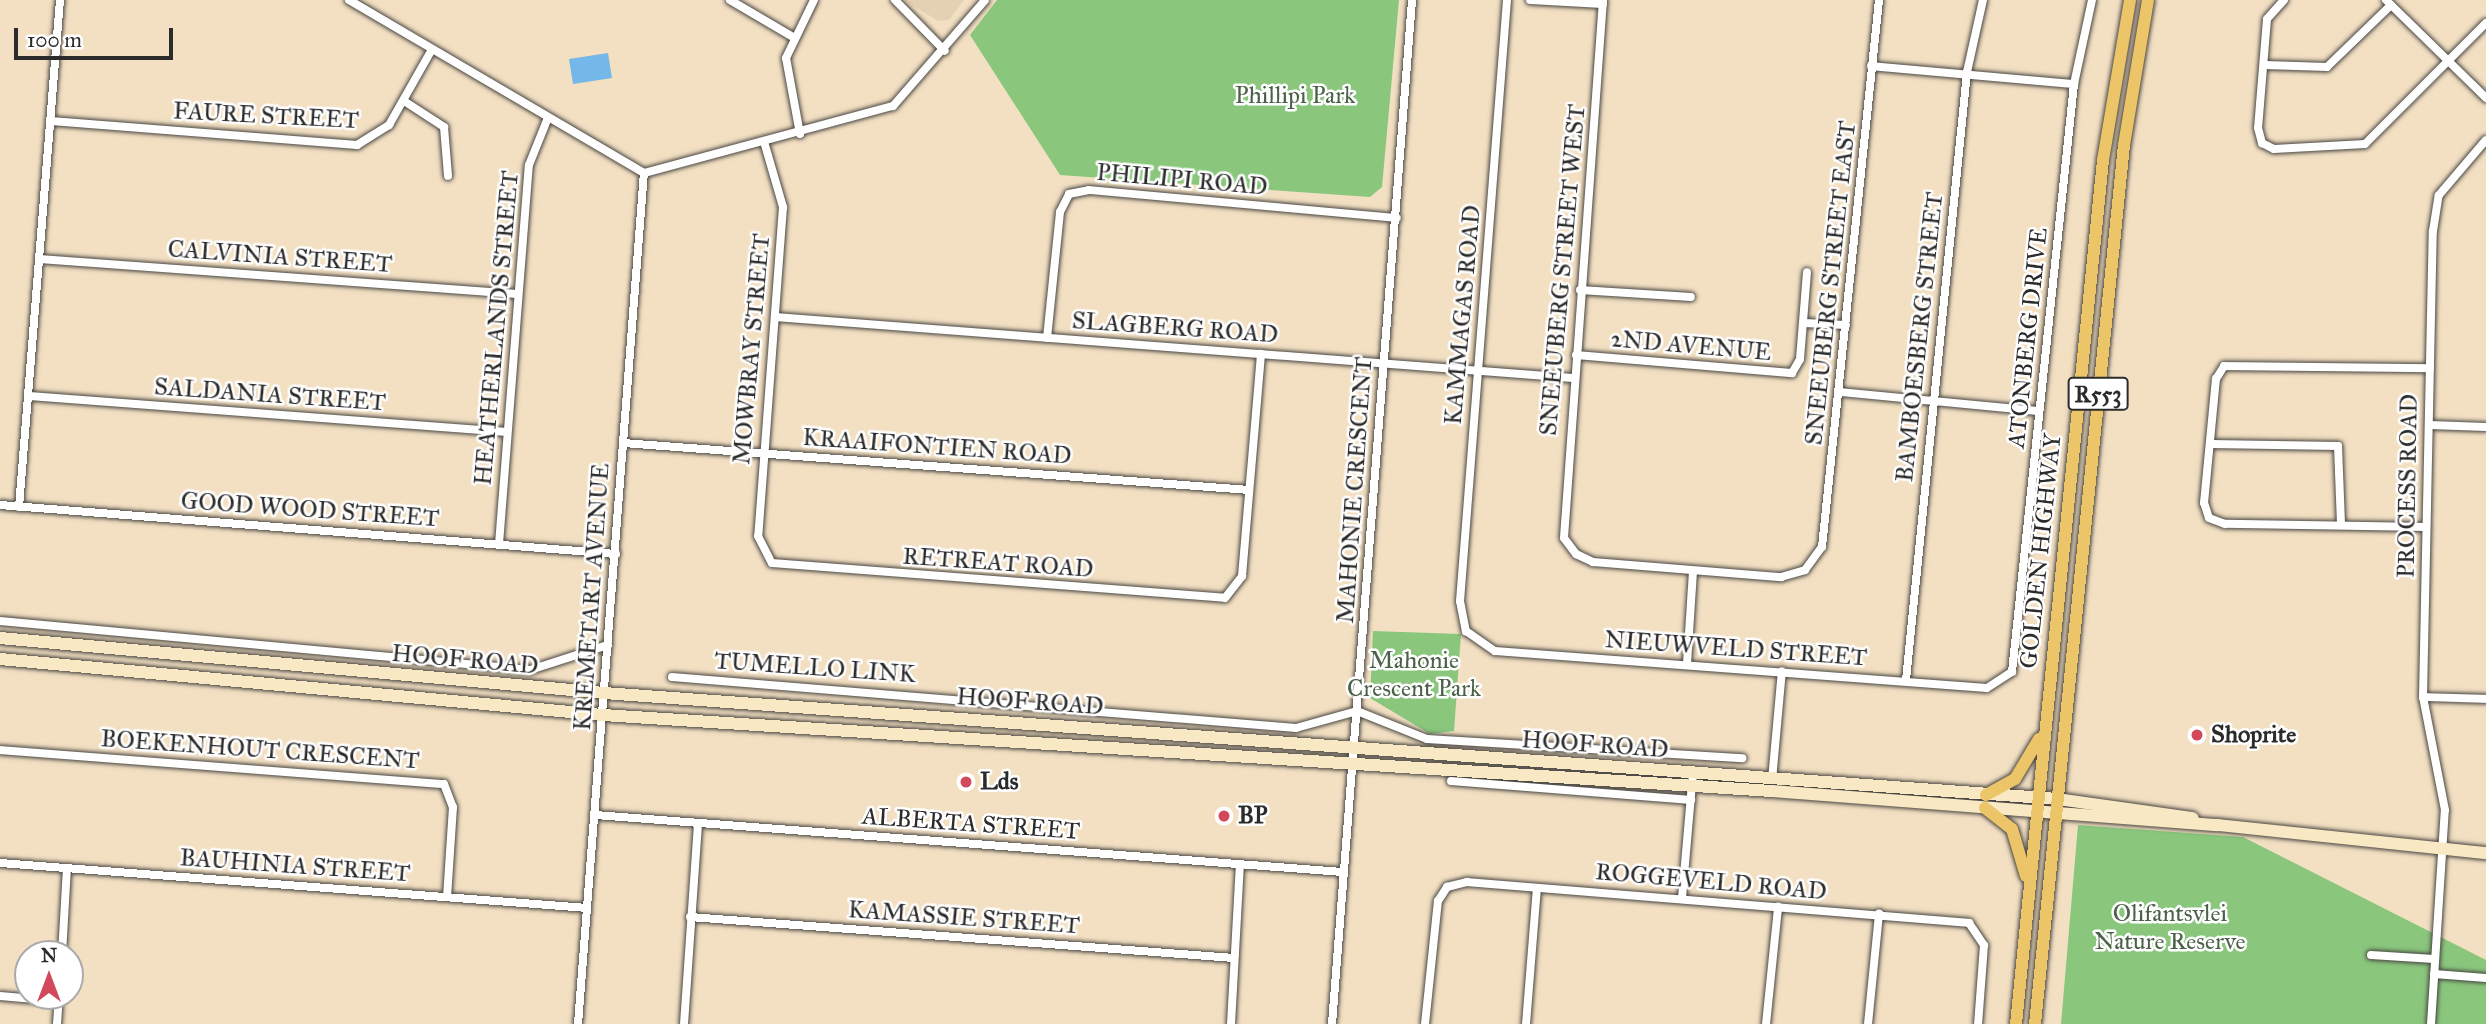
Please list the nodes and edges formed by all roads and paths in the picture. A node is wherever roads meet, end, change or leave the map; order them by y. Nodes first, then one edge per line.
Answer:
1 (60, 0) edge
2 (349, 0) edge
3 (730, 0) edge
4 (814, 0) edge
5 (895, 0) edge
6 (985, 0) edge
7 (1412, 0) edge
8 (1507, 0) edge
9 (1530, 0) edge
10 (1879, 0) edge
11 (1983, 0) edge
12 (2092, 0) edge
13 (2130, 0) edge
14 (2148, 0) edge
15 (2284, 0) edge
16 (1603, 2) edge
17 (2388, 2) edge
18 (2486, 23) edge
19 (793, 37) junction
20 (431, 51) junction
21 (945, 51) junction
22 (2447, 60) junction
23 (1871, 65) junction
24 (2264, 65) junction
25 (1967, 72) junction
26 (2074, 84) junction
27 (2486, 98) edge
28 (404, 101) junction
29 (547, 120) junction
30 (51, 121) junction
31 (800, 134) junction
32 (2486, 140) edge
33 (765, 145) junction
34 (644, 173) junction
35 (448, 176) dead end
36 (1396, 218) junction
37 (40, 260) junction
38 (1807, 272) dead end
39 (1580, 290) junction
40 (517, 294) junction
41 (1690, 297) dead end
42 (775, 317) junction
43 (1804, 323) junction
44 (1846, 325) junction
45 (1047, 338) junction
46 (1261, 354) junction
47 (1576, 355) junction
48 (1383, 363) junction
49 (2430, 368) junction
50 (1478, 370) junction
51 (1573, 378) junction
52 (1840, 392) junction
53 (30, 396) junction
54 (1933, 401) junction
55 (2039, 411) junction
56 (2430, 425) junction
57 (2486, 427) edge
58 (507, 432) junction
59 (623, 443) junction
60 (2211, 444) junction
61 (762, 453) junction
62 (1249, 490) junction
63 (0, 505) edge
64 (19, 507) junction
65 (2341, 523) junction
66 (2426, 527) junction
67 (499, 544) junction
68 (616, 554) junction
69 (764, 558) joint
70 (1693, 571) junction
71 (0, 621) edge
72 (1466, 631) joint
73 (0, 638) edge
74 (608, 645) junction
75 (0, 659) edge
76 (1687, 664) junction
77 (1782, 671) junction
78 (672, 677) dead end
79 (2007, 679) joint
80 (1906, 680) junction
81 (604, 693) junction
82 (2423, 697) junction
83 (2486, 699) edge
84 (1357, 711) junction
85 (603, 715) junction
86 (2043, 727) junction
87 (1353, 749) junction
88 (0, 750) edge
89 (1742, 758) dead end
90 (1352, 768) junction
91 (1693, 772) junction
92 (1451, 781) dead end
93 (1772, 784) junction
94 (1692, 786) junction
95 (1691, 800) junction
96 (1985, 801) junction
97 (2038, 804) junction
98 (2057, 806) junction
99 (595, 815) junction
100 (698, 822) junction
101 (2443, 848) junction
102 (2486, 853) edge
103 (0, 863) edge
104 (1240, 864) junction
105 (68, 868) junction
106 (1343, 872) junction
107 (2028, 887) junction
108 (1537, 888) junction
109 (447, 898) junction
110 (1682, 898) junction
111 (1778, 907) junction
112 (587, 908) junction
113 (1879, 914) junction
114 (690, 917) junction
115 (63, 940) edge
116 (2371, 955) dead end
117 (1234, 958) junction
118 (2434, 959) junction
119 (2434, 974) junction
120 (2486, 978) edge
121 (578, 1024) edge
122 (684, 1024) edge
123 (1231, 1024) edge
124 (1332, 1024) edge
125 (1425, 1024) edge
126 (1526, 1024) edge
127 (1766, 1024) edge
128 (1868, 1024) edge
129 (1978, 1024) edge
130 (2016, 1024) edge
131 (2035, 1024) edge
132 (2431, 1024) edge

1 - 30 street
2 - 20 street
3 - 19 street
4 - 19 street
5 - 21 street
6 - 21 street
7 - 36 street, MAHONIE CRESCENT
8 - 50 street, KAMMAGAS ROAD
9 - 16 street
10 - 23 street, SNEEUBERG STREET EAST
11 - 25 street, BAMBOESBERG STREET
12 - 26 street, ATONBERG DRIVE
13 - 86 main road, GOLDEN HIGHWAY / R553
14 - 98 main road, GOLDEN HIGHWAY / R553
15 - 24 street
16 - 39 street, SNEEUBERG STREET WEST
17 - 22 street
17 - 24 street
18 - 22 street
19 - 31 street
20 - 28 street, FAURE STREET
20 - 29 street
21 - 31 street
22 - 24 street
22 - 27 street
23 - 25 street
23 - 44 street, SNEEUBERG STREET EAST
25 - 26 street
25 - 54 street, BAMBOESBERG STREET
26 - 55 street, ATONBERG DRIVE
28 - 30 street, FAURE STREET
28 - 35 street
29 - 34 street
29 - 40 street, HEATHERLANDS STREET
30 - 37 street
31 - 33 street
32 - 49 street, PROCESS ROAD
33 - 34 street
33 - 42 street, MOWBRAY STREET
34 - 59 street, KREMETART AVENUE
36 - 45 street, PHILIPI ROAD
36 - 48 street, MAHONIE CRESCENT
37 - 40 street, CALVINIA STREET
37 - 53 street
38 - 43 street, 2ND AVENUE
39 - 41 street
39 - 47 street, SNEEUBERG STREET WEST
40 - 58 street, HEATHERLANDS STREET
42 - 45 street, SLAGBERG ROAD
42 - 61 street, MOWBRAY STREET
43 - 44 street, 2ND AVENUE
43 - 47 street, 2ND AVENUE
44 - 52 street, SNEEUBERG STREET EAST
45 - 46 street, SLAGBERG ROAD
46 - 48 street, SLAGBERG ROAD
46 - 62 street
47 - 51 street, SNEEUBERG STREET WEST
48 - 50 street, SLAGBERG ROAD
48 - 84 street, MAHONIE CRESCENT
49 - 56 street, PROCESS ROAD
49 - 60 street
50 - 51 street, SLAGBERG ROAD
50 - 72 street, KAMMAGAS ROAD
51 - 70 street, SNEEUBERG STREET WEST
52 - 54 street
52 - 70 street, SNEEUBERG STREET EAST
53 - 58 street, SALDANIA STREET
53 - 64 street
54 - 55 street
54 - 80 street, BAMBOESBERG STREET
55 - 79 street, ATONBERG DRIVE
56 - 57 street
56 - 66 street, PROCESS ROAD
58 - 67 street, HEATHERLANDS STREET
59 - 61 street, KRAAIFONTIEN ROAD
59 - 68 street, KREMETART AVENUE
60 - 65 street
60 - 65 street
61 - 62 street, KRAAIFONTIEN ROAD
61 - 69 street, MOWBRAY STREET
62 - 69 street, RETREAT ROAD
63 - 64 street, GOOD WOOD STREET
64 - 67 street, GOOD WOOD STREET
65 - 66 street
66 - 82 street, PROCESS ROAD
67 - 68 street, GOOD WOOD STREET
68 - 74 street, KREMETART AVENUE
70 - 76 street
71 - 74 street
72 - 76 street, NIEUWVELD STREET
73 - 81 main road, HOOF ROAD
74 - 81 street, KREMETART AVENUE
75 - 85 main road, HOOF ROAD
76 - 77 street, NIEUWVELD STREET
77 - 80 street, NIEUWVELD STREET
77 - 93 street
78 - 84 street, TUMELLO LINK
79 - 80 street, NIEUWVELD STREET
81 - 85 street, KREMETART AVENUE
81 - 87 main road, HOOF ROAD
82 - 83 street
82 - 101 street, PROCESS ROAD
84 - 87 street, MAHONIE CRESCENT
84 - 89 street
85 - 90 main road, HOOF ROAD
85 - 99 street, KREMETART AVENUE
86 - 96 main road
86 - 97 main road, GOLDEN HIGHWAY / R553
87 - 90 street, MAHONIE CRESCENT
87 - 91 main road, HOOF ROAD
88 - 109 street, BOEKENHOUT CRESCENT
90 - 94 main road, HOOF ROAD
90 - 106 street, MAHONIE CRESCENT
91 - 93 main road, HOOF ROAD
91 - 94 street
92 - 95 street
93 - 94 main road, HOOF ROAD
93 - 96 main road, HOOF ROAD
94 - 95 street
95 - 110 street
96 - 97 main road, HOOF ROAD
96 - 107 main road
97 - 98 main road, HOOF ROAD
97 - 107 main road, GOLDEN HIGHWAY / R553
98 - 101 main road, HOOF ROAD
98 - 131 main road, GOLDEN HIGHWAY / R553
99 - 100 street, ALBERTA STREET
99 - 112 street, KREMETART AVENUE
100 - 104 street, ALBERTA STREET
100 - 114 street
101 - 102 main road, HOOF ROAD
101 - 118 street, PROCESS ROAD
103 - 105 street, BAUHINIA STREET
104 - 106 street, ALBERTA STREET
104 - 117 street
105 - 109 street, BAUHINIA STREET
105 - 115 street
106 - 124 street, MAHONIE CRESCENT
107 - 130 main road, GOLDEN HIGHWAY / R553
108 - 110 street, ROGGEVELD ROAD
108 - 125 street, ROGGEVELD ROAD
108 - 126 street
109 - 112 street, BAUHINIA STREET
110 - 111 street, ROGGEVELD ROAD
111 - 113 street, ROGGEVELD ROAD
111 - 127 street
112 - 121 street, KREMETART AVENUE
113 - 128 street
113 - 129 street, ROGGEVELD ROAD
114 - 117 street, KAMASSIE STREET
114 - 122 street
116 - 118 street
117 - 123 street
118 - 119 street, PROCESS ROAD
119 - 120 street
119 - 132 street, PROCESS ROAD

